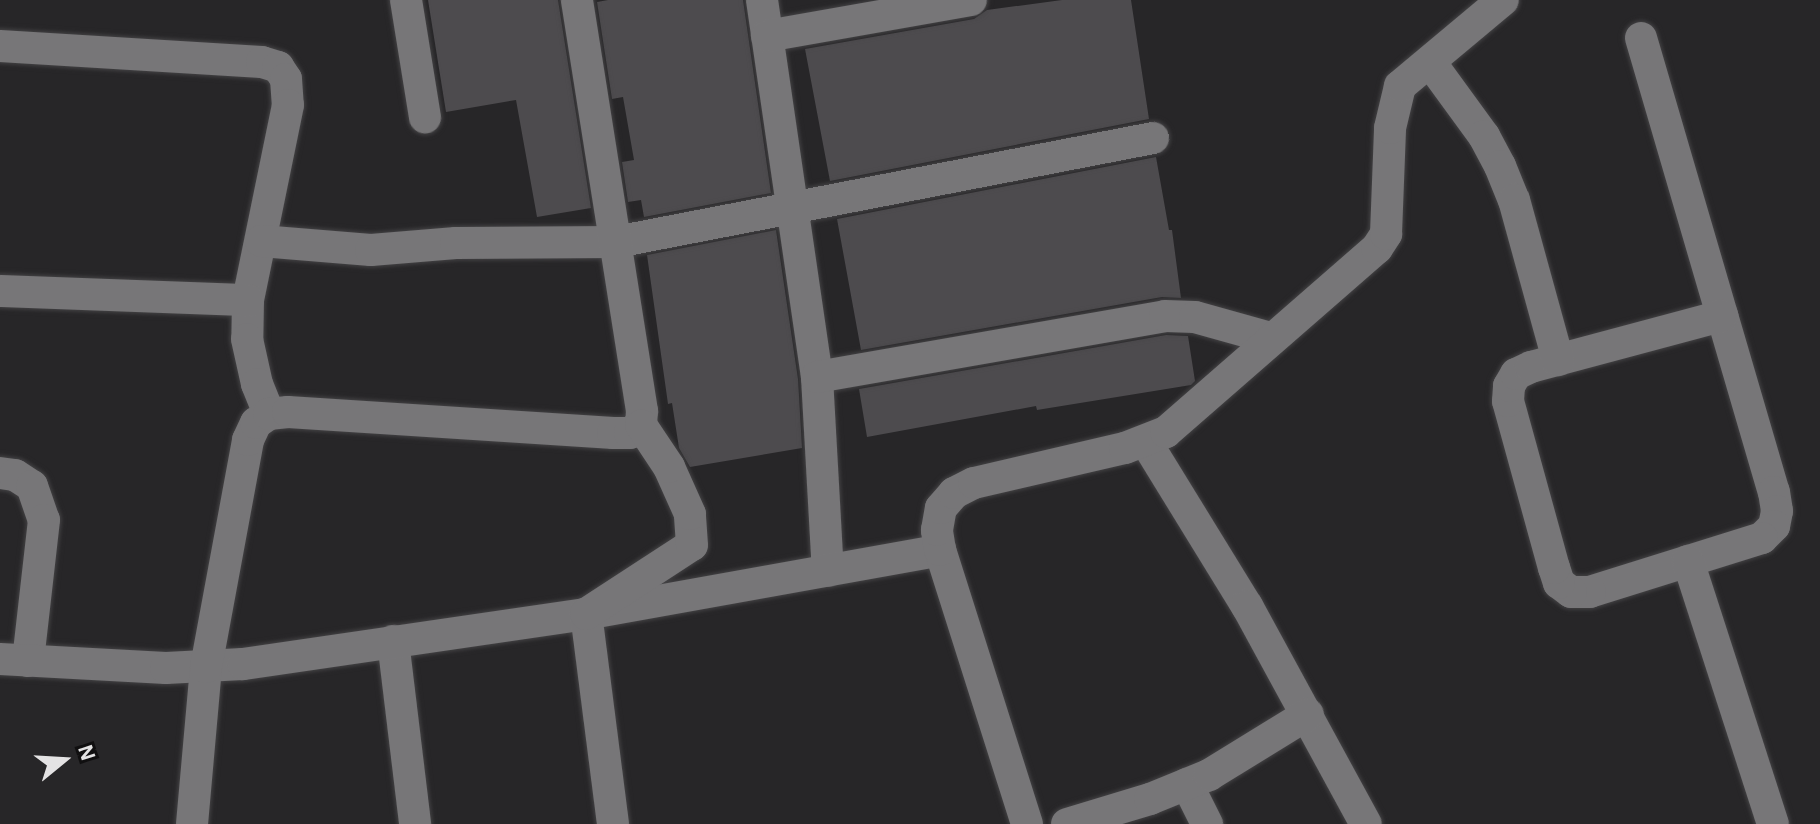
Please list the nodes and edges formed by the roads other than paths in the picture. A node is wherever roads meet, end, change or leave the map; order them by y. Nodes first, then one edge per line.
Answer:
1 (406, 0) edge
2 (577, 0) edge
3 (762, 0) edge
4 (971, 0) edge
5 (1503, 0) edge
6 (767, 36) junction
7 (1641, 38) dead end
8 (0, 46) edge
9 (1430, 62) junction
10 (425, 117) dead end
11 (1153, 138) dead end
12 (793, 210) junction
13 (261, 241) junction
14 (616, 242) junction
15 (0, 291) edge
16 (248, 300) junction
17 (1722, 316) junction
18 (1270, 338) junction
19 (1558, 360) junction
20 (817, 377) junction
21 (269, 414) junction
22 (641, 425) junction
23 (1146, 442) junction
24 (0, 473) edge
25 (940, 550) junction
26 (1688, 561) junction
27 (828, 571) junction
28 (586, 614) junction
29 (393, 641) junction
30 (14, 660) edge
31 (206, 667) junction
32 (1308, 714) junction
33 (1187, 784) junction
34 (192, 824) edge
35 (415, 824) edge
36 (613, 824) edge
37 (1027, 824) edge
38 (1067, 824) edge
39 (1207, 824) edge
40 (1366, 824) edge
41 (1773, 824) edge

1 - 10 street
2 - 14 street
3 - 6 street
4 - 6 street
5 - 9 street
6 - 12 street
7 - 17 street
8 - 13 street
9 - 18 street
9 - 19 street
11 - 12 street
12 - 14 street
12 - 20 street
13 - 14 street
13 - 16 street
14 - 22 street
15 - 16 street
16 - 21 street
17 - 19 street
17 - 26 street
18 - 20 street
18 - 23 street
19 - 26 street
20 - 27 street
21 - 22 street
21 - 31 street
22 - 28 street
23 - 25 street
23 - 32 street
24 - 30 street
25 - 27 street
25 - 37 street
26 - 41 street
27 - 28 street
28 - 29 street
28 - 36 street
29 - 31 street
29 - 35 street
30 - 31 street
31 - 34 street
32 - 33 street
32 - 40 street
33 - 38 street
33 - 39 street

